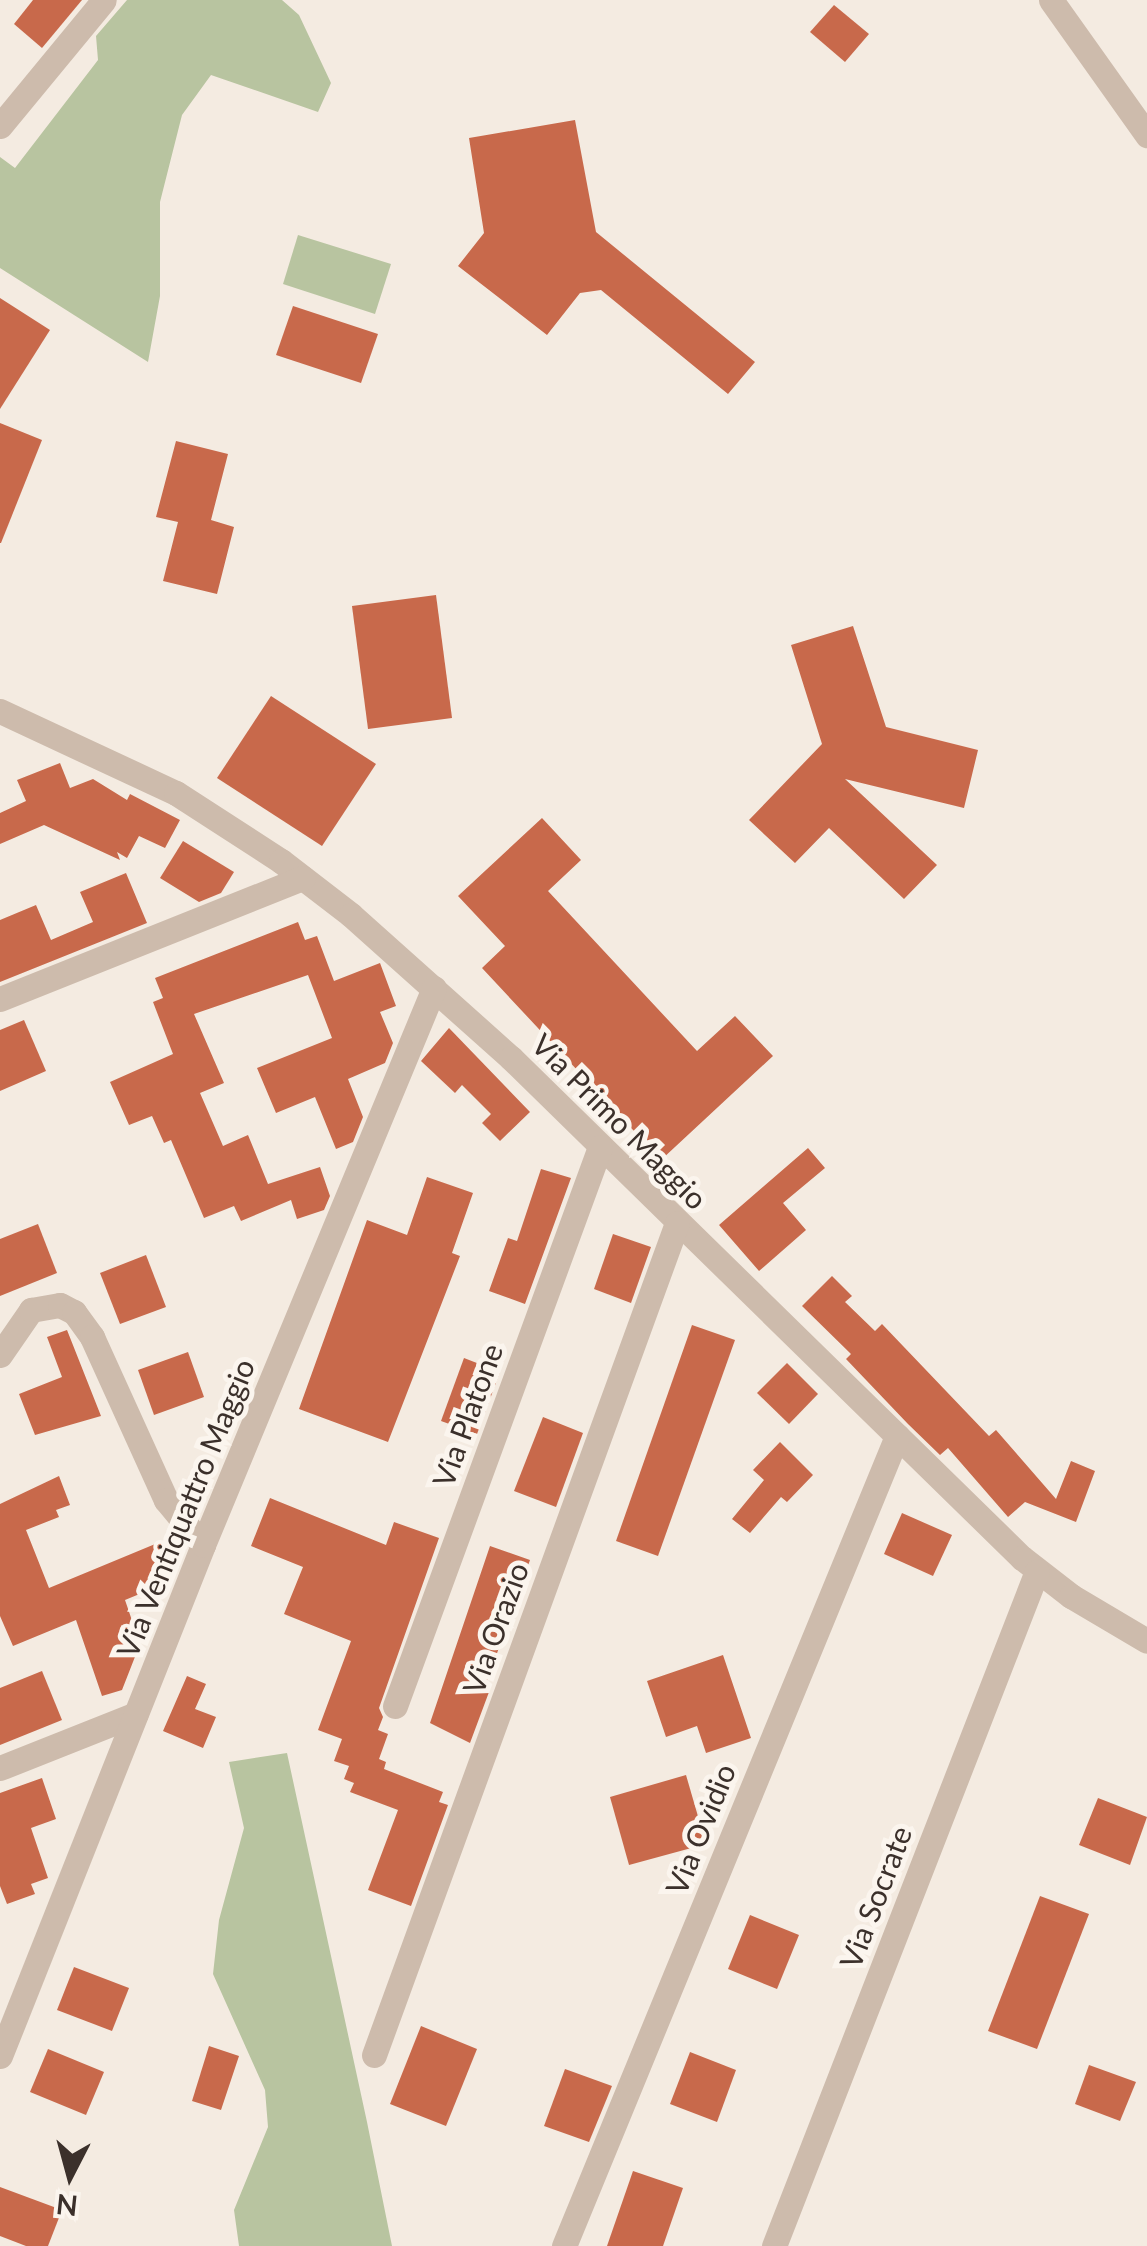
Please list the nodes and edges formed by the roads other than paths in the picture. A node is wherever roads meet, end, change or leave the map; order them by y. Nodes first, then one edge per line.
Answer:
1 (104, 0) edge
2 (1051, 0) edge
3 (0, 126) edge
4 (1147, 135) edge
5 (0, 711) edge
6 (303, 878) junction
7 (434, 988) junction
8 (0, 999) edge
9 (600, 1147) junction
10 (677, 1223) junction
11 (0, 1355) edge
12 (897, 1436) junction
13 (203, 1545) junction
14 (1037, 1571) junction
15 (1147, 1642) edge
16 (396, 1706) dead end
17 (136, 1714) junction
18 (0, 1768) edge
19 (374, 2054) dead end
20 (0, 2056) edge
21 (564, 2246) edge
22 (774, 2246) edge

1 - 3 street
2 - 4 street
5 - 6 street, Via Primo Maggio
6 - 7 street, Via Primo Maggio
6 - 8 street
7 - 9 street, Via Primo Maggio
7 - 13 street, Via Ventiquattro Maggio
9 - 10 street, Via Primo Maggio
9 - 16 street, Via Platone
10 - 12 street, Via Primo Maggio
10 - 19 street, Via Orazio
11 - 13 street
12 - 14 street, Via Primo Maggio
12 - 21 street, Via Ovidio
13 - 17 street, Via Ventiquattro Maggio
14 - 15 street, Via Primo Maggio
14 - 22 street, Via Socrate
17 - 18 street
17 - 20 street, Via Ventiquattro Maggio

